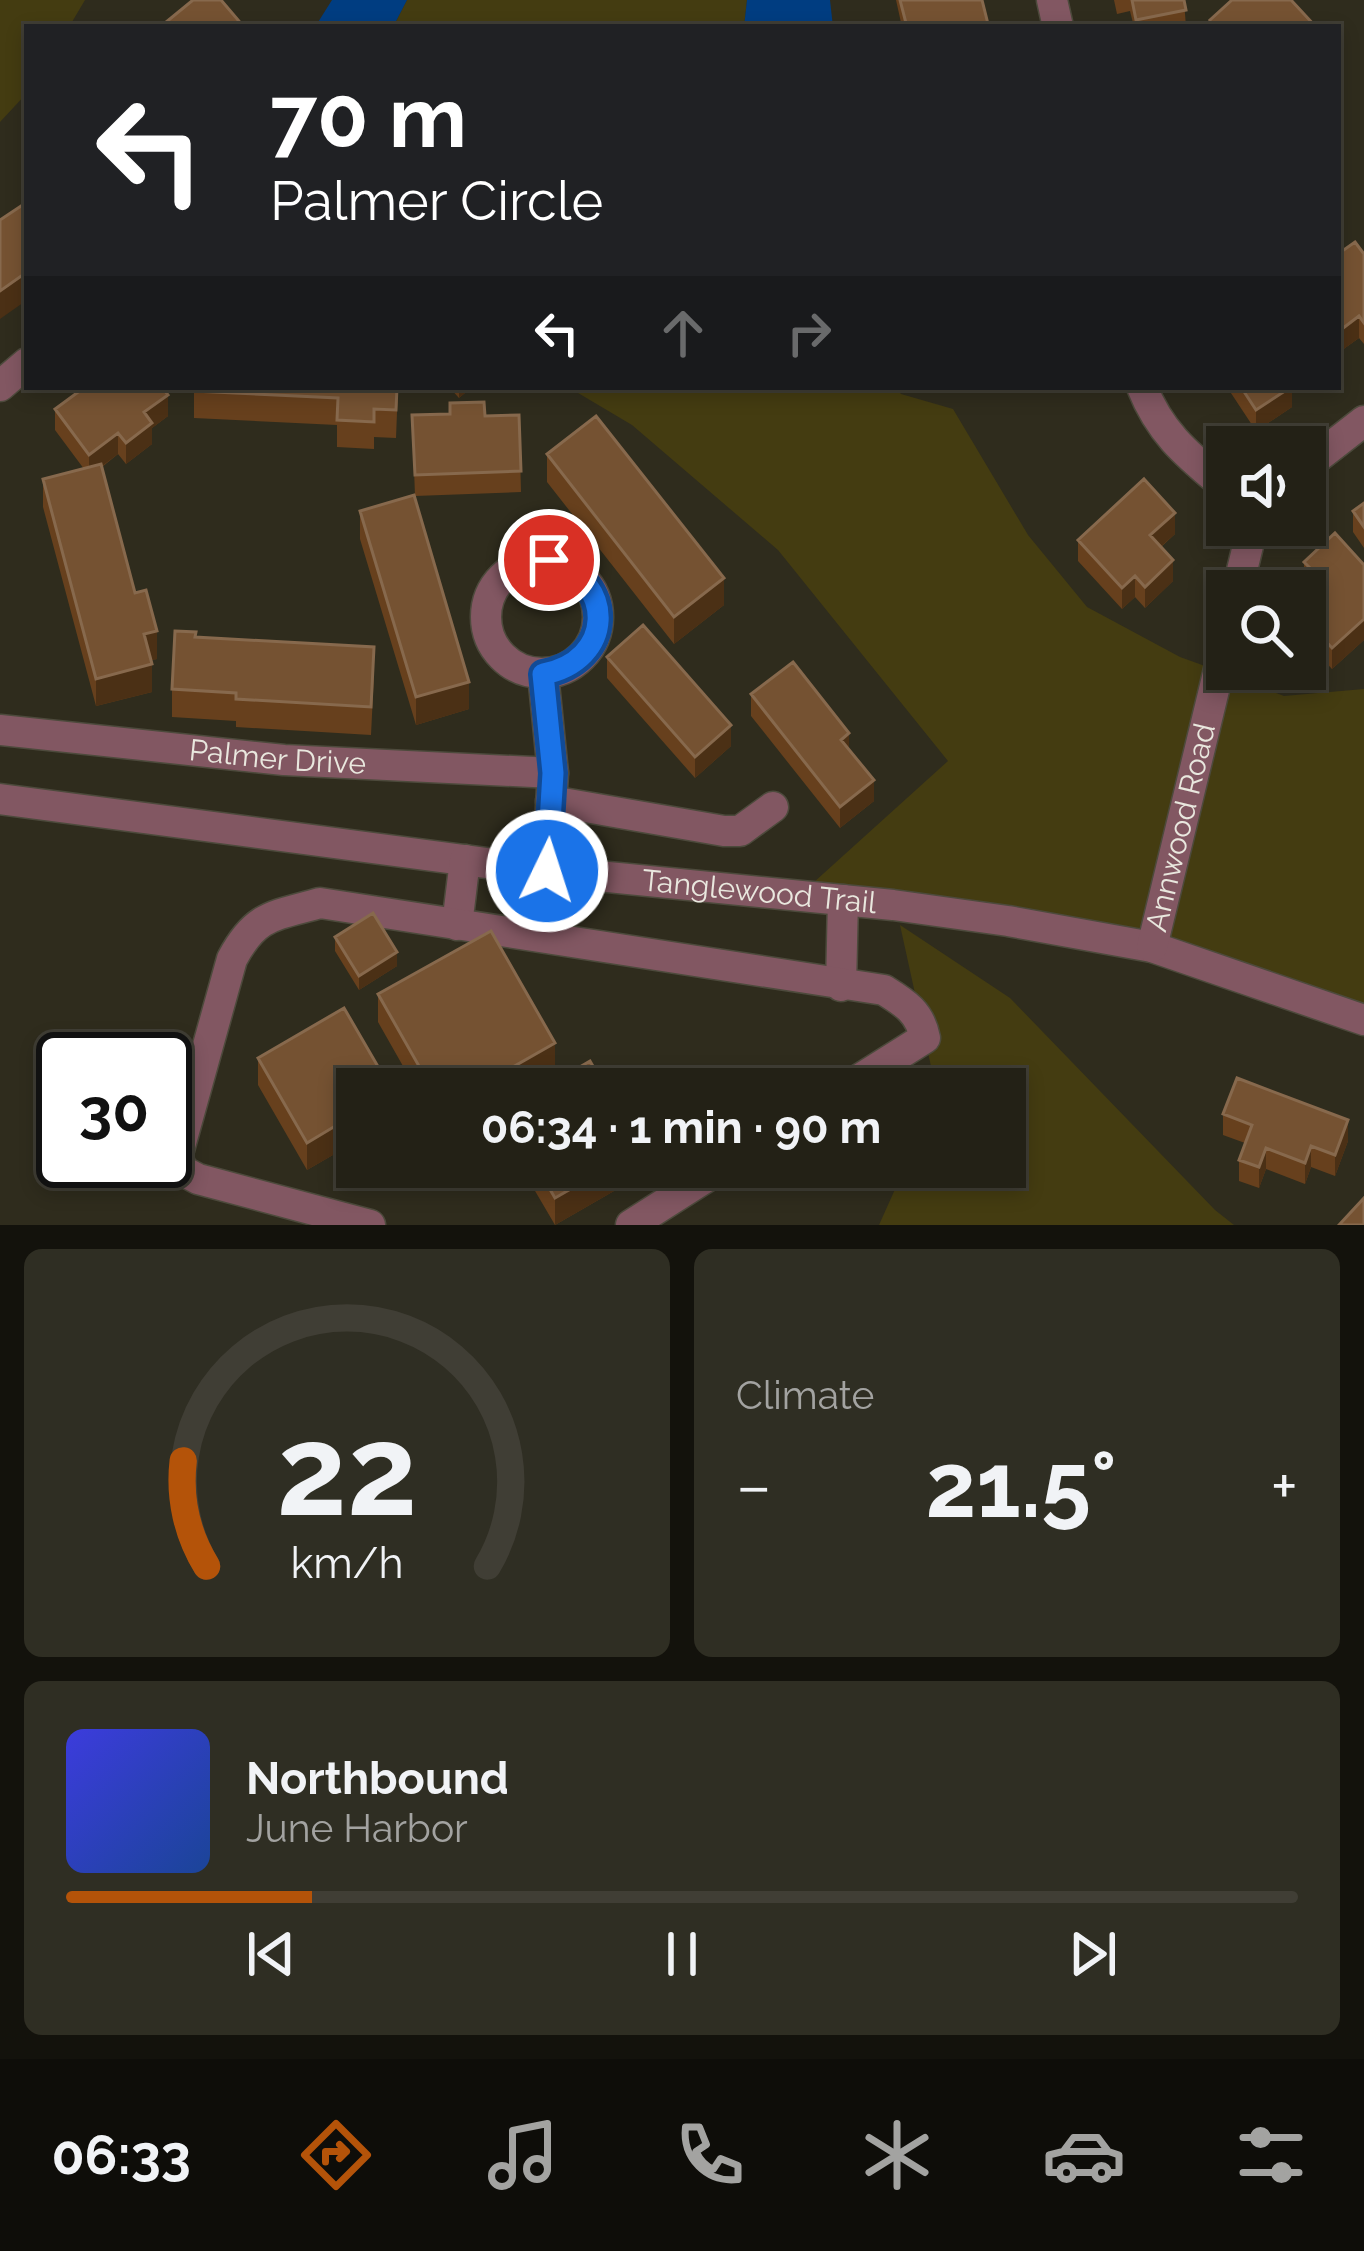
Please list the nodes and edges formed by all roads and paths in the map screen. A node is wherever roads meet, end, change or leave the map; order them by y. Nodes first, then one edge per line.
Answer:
1 (24, 366) edge
2 (0, 386) edge
3 (1143, 390) edge
4 (1364, 421) edge
5 (1326, 451) edge
6 (1206, 471) edge
7 (543, 674) dead end
8 (1214, 690) edge
9 (0, 730) edge
10 (552, 787) junction
11 (0, 799) edge
12 (773, 807) dead end
13 (465, 860) junction
14 (547, 871) junction
15 (843, 900) junction
16 (457, 925) junction
17 (1152, 946) junction
18 (841, 986) junction
19 (1364, 1020) edge
20 (877, 1068) edge
21 (689, 1188) edge
22 (370, 1225) edge
23 (631, 1225) edge

1 - 2 street
3 - 6 street
4 - 5 street
7 - 10 street
8 - 17 street, Annwood Road
9 - 10 street, Palmer Drive
10 - 12 street, Palmer Drive
10 - 14 street
11 - 13 street, Tanglewood Trail
13 - 14 street, Tanglewood Trail
13 - 16 street
14 - 15 street, Tanglewood Trail
15 - 17 street, Tanglewood Trail
15 - 18 street
16 - 18 street
16 - 22 street
17 - 19 street, Tanglewood Trail
18 - 20 street
21 - 23 street

